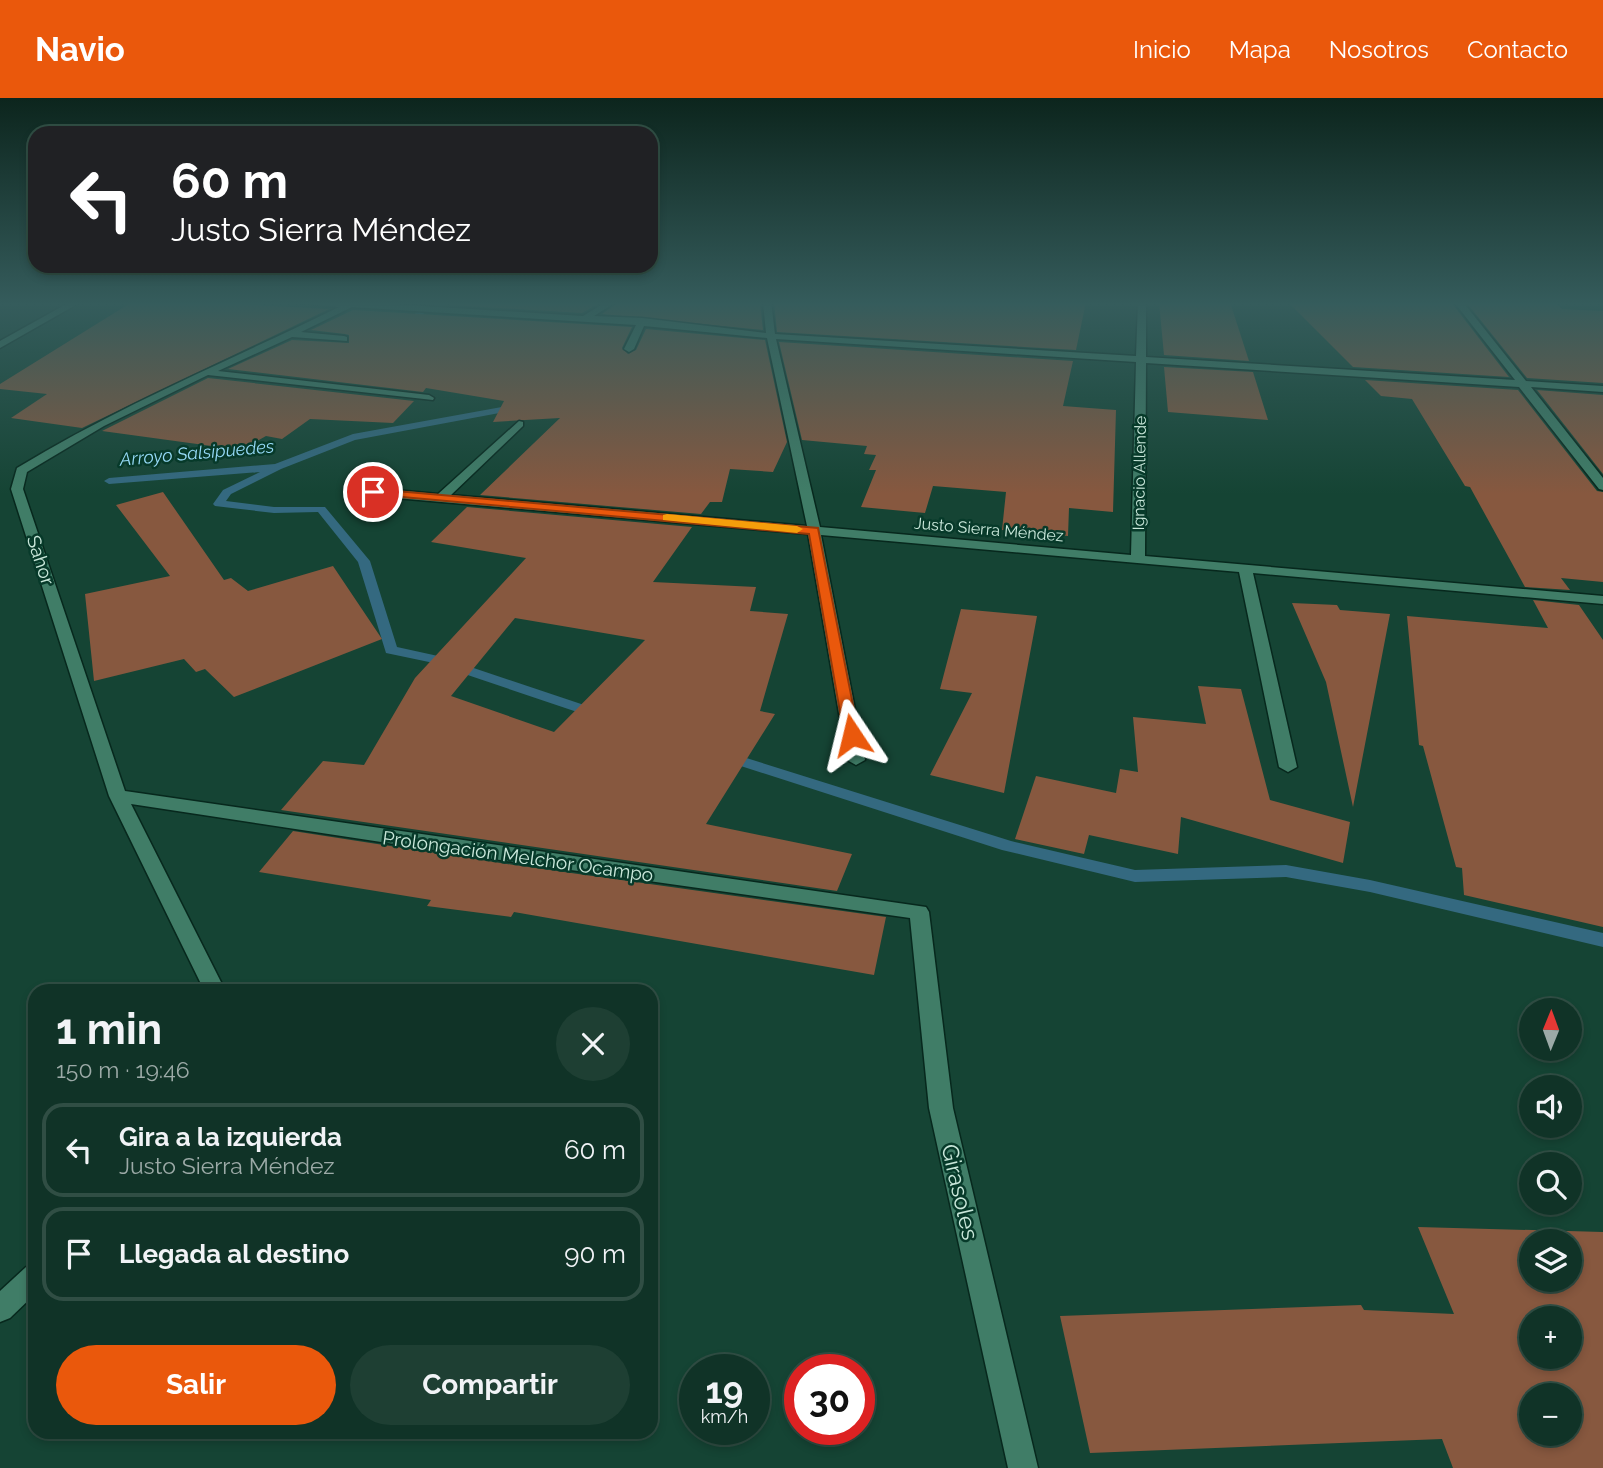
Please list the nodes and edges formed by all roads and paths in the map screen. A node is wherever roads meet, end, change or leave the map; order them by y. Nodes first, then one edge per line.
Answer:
1 (224, 366) edge
2 (778, 366) edge
3 (1141, 366) edge
4 (1247, 366) edge
5 (1509, 366) edge
6 (209, 373) junction
7 (1523, 384) junction
8 (1603, 389) edge
9 (429, 398) dead end
10 (519, 424) dead end
11 (1603, 486) edge
12 (373, 492) dead end
13 (441, 498) junction
14 (814, 531) junction
15 (1138, 559) junction
16 (1245, 568) junction
17 (1603, 600) edge
18 (856, 760) dead end
19 (1288, 767) dead end
20 (118, 796) junction
21 (919, 912) joint
22 (211, 984) edge
23 (28, 1283) edge
24 (0, 1309) edge
25 (1023, 1468) edge

1 - 6 street, Sahor
2 - 14 street
3 - 15 street, Ignacio Allende
4 - 7 street
5 - 7 street
6 - 9 street
6 - 20 street, Sahor
7 - 8 street
7 - 11 street
10 - 13 street
12 - 13 street, Justo Sierra Méndez
13 - 14 street, Justo Sierra Méndez
14 - 15 street, Justo Sierra Méndez
14 - 18 street
15 - 16 street, Justo Sierra Méndez
16 - 17 street, Justo Sierra Méndez
16 - 19 street
20 - 21 street, Prolongación Melchor Ocampo
20 - 22 street, Sahor
21 - 25 street, Girasoles
23 - 24 street

